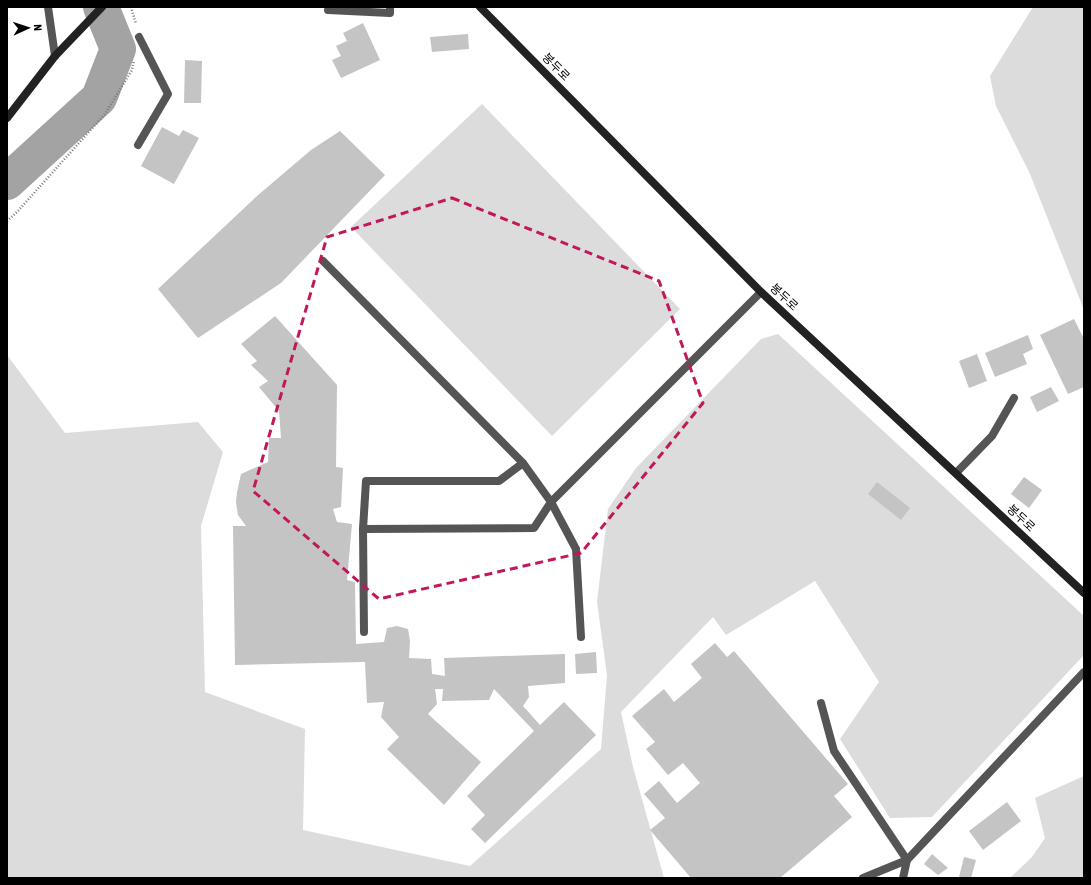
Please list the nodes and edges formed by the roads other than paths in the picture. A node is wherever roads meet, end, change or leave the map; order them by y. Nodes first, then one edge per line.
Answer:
1 (48, 7) edge
2 (102, 7) edge
3 (390, 7) edge
4 (480, 7) edge
5 (328, 10) dead end
6 (140, 37) road end
7 (55, 56) junction
8 (7, 118) edge
9 (138, 145) dead end
10 (323, 261) dead end
11 (761, 292) junction
12 (1014, 398) dead end
13 (523, 463) junction
14 (956, 473) junction
15 (551, 502) junction
16 (363, 529) junction
17 (1083, 591) edge
18 (364, 632) dead end
19 (581, 637) dead end
20 (1084, 672) edge
21 (821, 703) dead end
22 (907, 860) junction
23 (863, 878) edge
24 (904, 878) edge

1 - 7 street
2 - 7 main road
3 - 5 street
4 - 11 main road, 봉두로
6 - 9 street
7 - 8 main road
10 - 13 street
11 - 14 main road, 봉두로
11 - 15 street
12 - 14 street
13 - 15 street
13 - 16 street
14 - 17 main road, 봉두로
15 - 16 street
15 - 19 street
16 - 18 street
20 - 22 street
21 - 22 street
22 - 23 street
22 - 24 street

